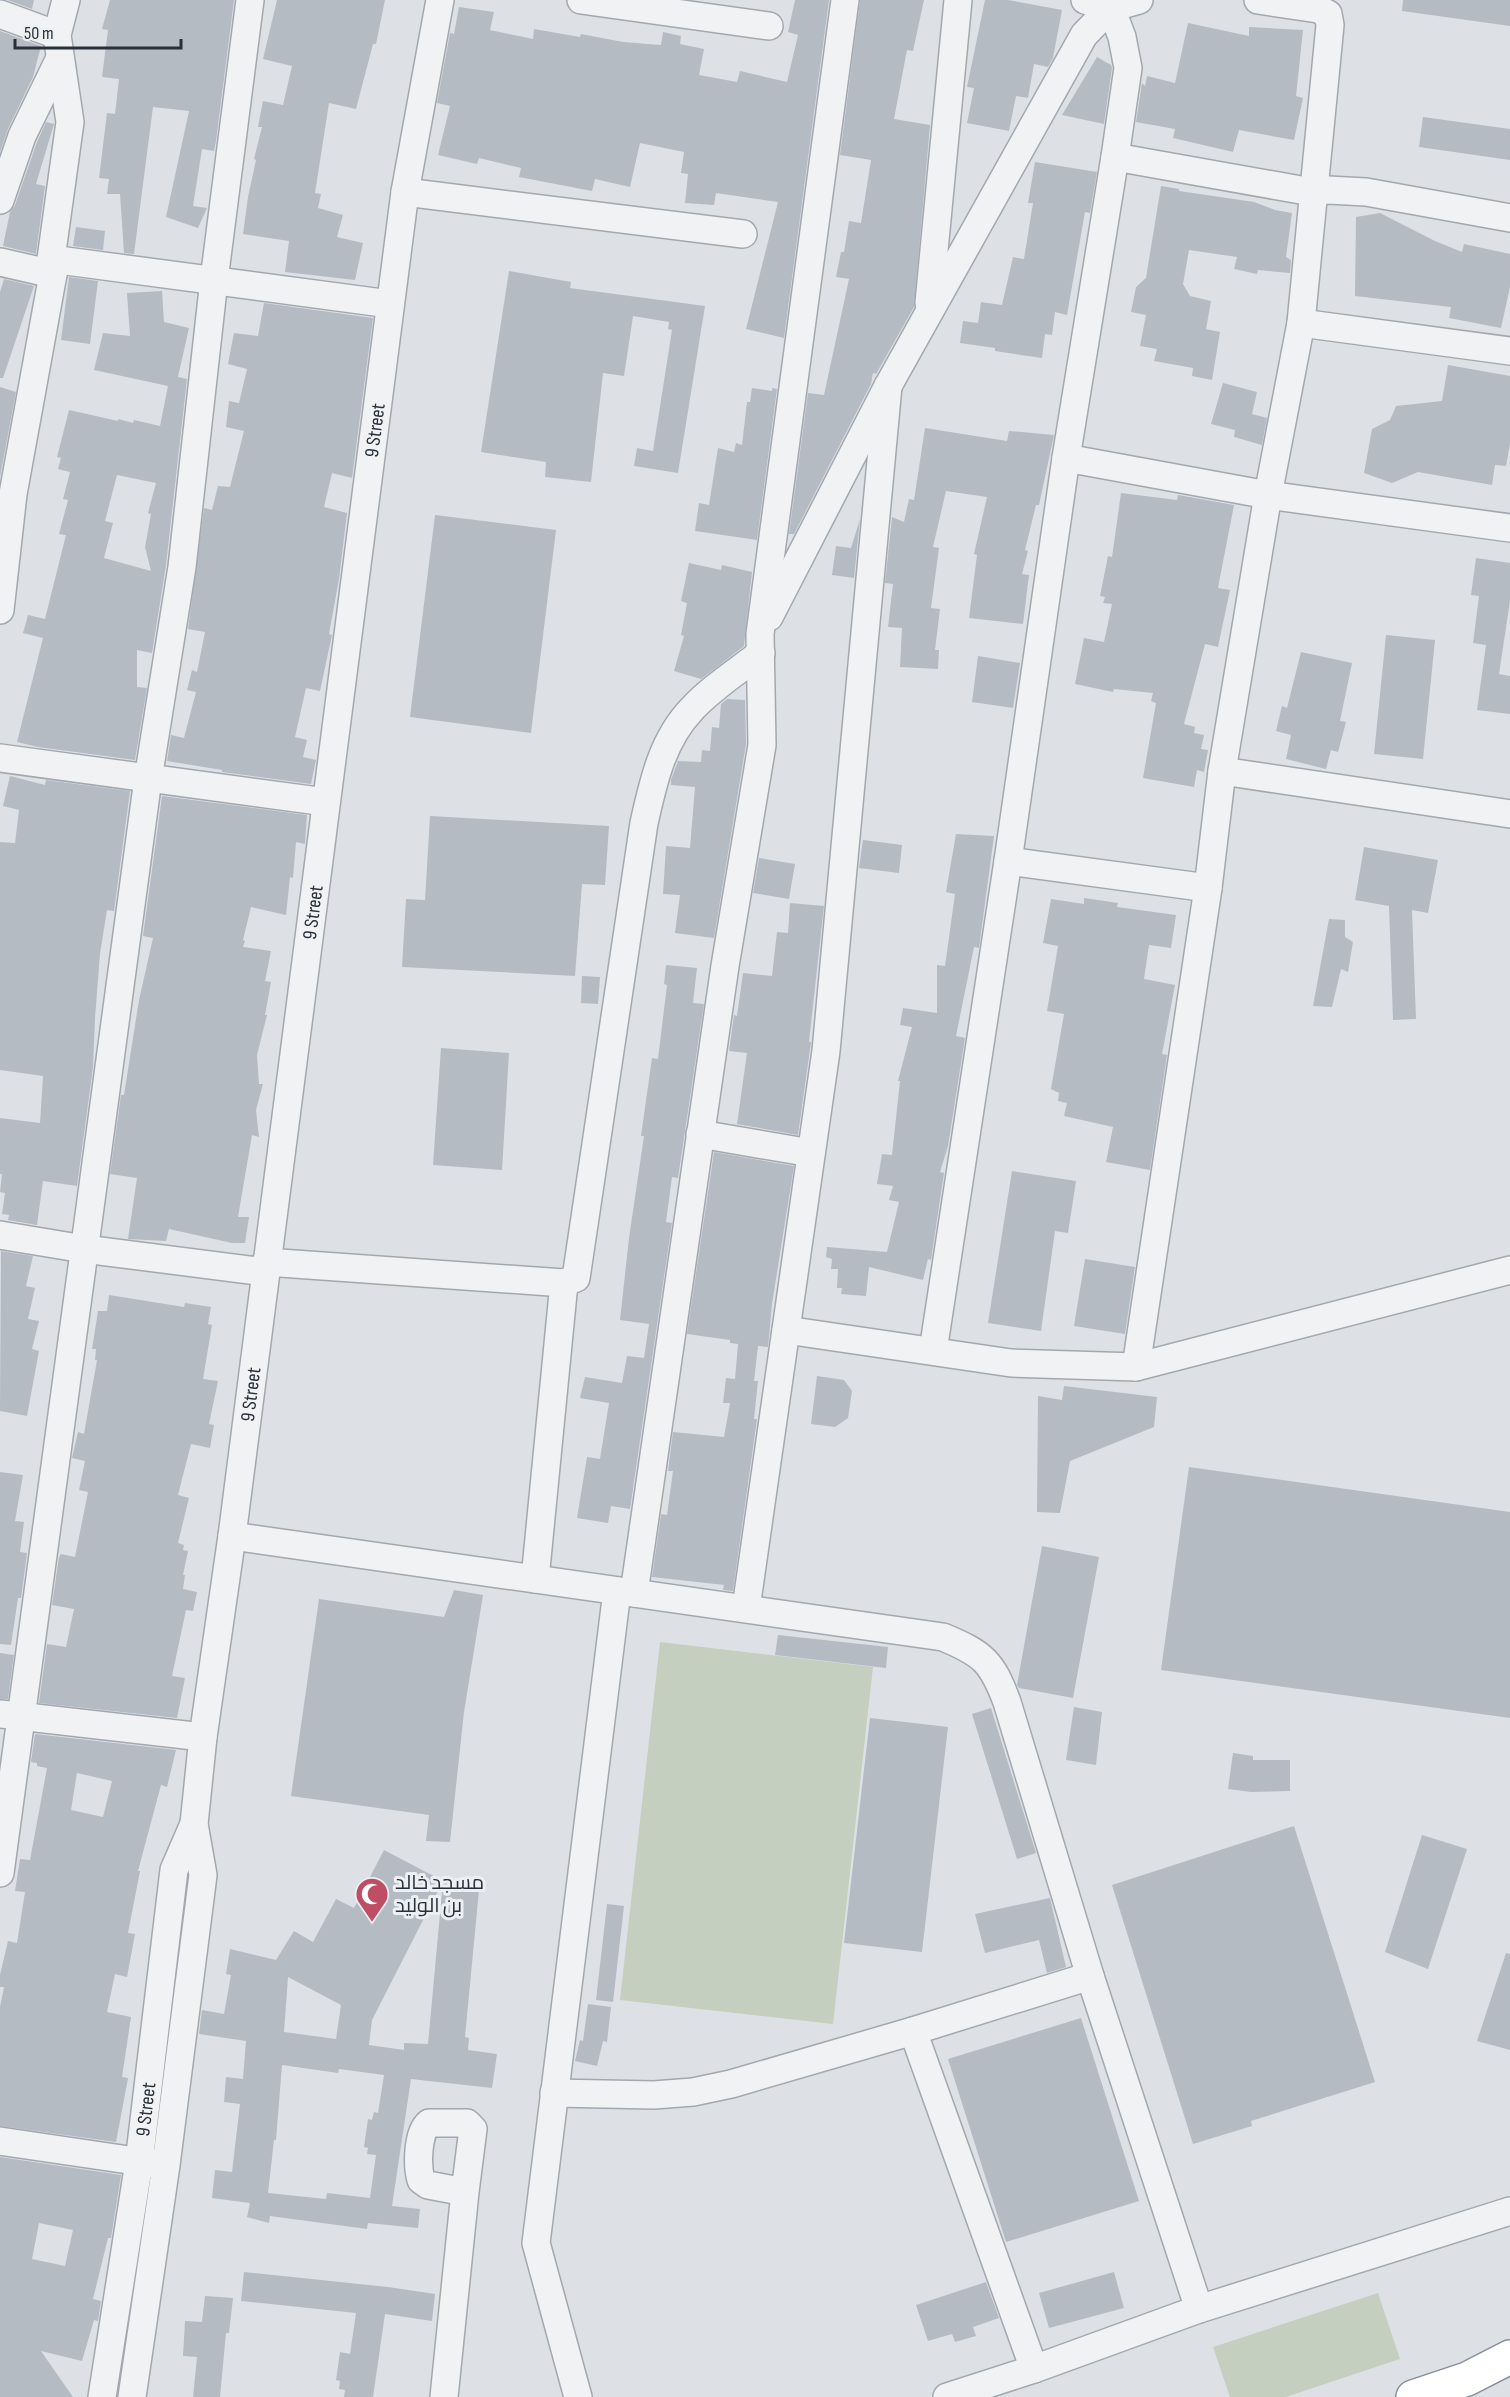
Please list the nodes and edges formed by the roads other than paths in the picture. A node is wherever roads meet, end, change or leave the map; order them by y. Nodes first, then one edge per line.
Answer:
1 (66, 0) edge
2 (250, 0) edge
3 (440, 0) edge
4 (581, 0) edge
5 (845, 0) edge
6 (958, 0) edge
7 (1085, 0) edge
8 (1139, 0) edge
9 (1258, 0) edge
10 (1114, 4) edge
11 (0, 14) edge
12 (769, 26) dead end
13 (59, 46) junction
14 (1115, 157) junction
15 (405, 192) junction
16 (1312, 192) junction
17 (0, 200) edge
18 (1510, 218) edge
19 (743, 234) dead end
20 (0, 262) edge
21 (52, 267) junction
22 (214, 280) junction
23 (390, 304) junction
24 (928, 313) junction
25 (1301, 323) junction
26 (1510, 351) edge
27 (888, 386) junction
28 (1065, 458) junction
29 (13, 494) junction
30 (1268, 495) junction
31 (1510, 528) edge
32 (0, 534) edge
33 (0, 610) edge
34 (761, 644) junction
35 (0, 758) edge
36 (1222, 771) junction
37 (148, 779) junction
38 (326, 802) junction
39 (1510, 814) edge
40 (1008, 861) junction
41 (1208, 888) junction
42 (700, 1134) junction
43 (811, 1153) junction
44 (0, 1235) edge
45 (84, 1250) junction
46 (266, 1267) junction
47 (1510, 1270) edge
48 (564, 1283) junction
49 (786, 1330) junction
50 (933, 1351) junction
51 (1136, 1367) junction
52 (232, 1536) junction
53 (536, 1579) junction
54 (625, 1592) junction
55 (746, 1608) junction
56 (11, 1716) edge
57 (203, 1737) junction
58 (194, 1824) junction
59 (0, 1873) edge
60 (1090, 1976) junction
61 (913, 2031) junction
62 (554, 2093) junction
63 (0, 2141) edge
64 (139, 2162) junction
65 (166, 2165) junction
66 (465, 2192) dead end
67 (1510, 2211) edge
68 (1199, 2308) junction
69 (1510, 2357) edge
70 (1034, 2368) junction
71 (102, 2397) edge
72 (132, 2397) edge
73 (444, 2397) edge
74 (578, 2397) edge
75 (947, 2397) edge
76 (1413, 2397) edge

1 - 13 street
2 - 22 street
3 - 15 street, 9 Street
4 - 12 street
5 - 34 street
6 - 24 street
7 - 10 street
8 - 10 street
9 - 16 street
10 - 14 street
10 - 24 street
11 - 13 street
13 - 17 street
13 - 21 street
14 - 16 street
14 - 28 street
15 - 19 street
15 - 23 street, 9 Street
16 - 18 street
16 - 25 street
20 - 21 street
21 - 22 street
21 - 29 street
22 - 23 street
22 - 37 street
23 - 38 street, 9 Street
24 - 27 street
25 - 26 street
25 - 30 street
27 - 34 street
27 - 43 street
28 - 30 street
28 - 40 street
29 - 32 street
29 - 33 street
30 - 31 street
30 - 36 street
34 - 42 street
34 - 48 street
35 - 37 street
36 - 39 street
36 - 41 street
37 - 38 street
37 - 45 street
38 - 46 street, 9 Street
40 - 41 street
40 - 50 street
41 - 51 street
42 - 43 street
42 - 54 street
43 - 49 street
44 - 45 street
45 - 46 street
45 - 56 street
46 - 48 street
46 - 52 street, 9 Street
47 - 51 street
48 - 53 street
49 - 50 street
49 - 55 street
50 - 51 street
52 - 53 street
52 - 57 street, 9 Street
53 - 54 street
54 - 55 street
54 - 62 street
55 - 60 street
56 - 57 street
56 - 59 street
57 - 58 street, 9 Street
58 - 64 street, 9 Street
58 - 65 street, 9 Street
60 - 61 street
60 - 68 street
61 - 62 street
61 - 70 street
62 - 74 street
63 - 64 street
64 - 65 street
64 - 71 street, 9 Street
65 - 72 street, 9 Street
66 - 73 street
67 - 68 street
68 - 70 street
69 - 76 highway
70 - 75 street

